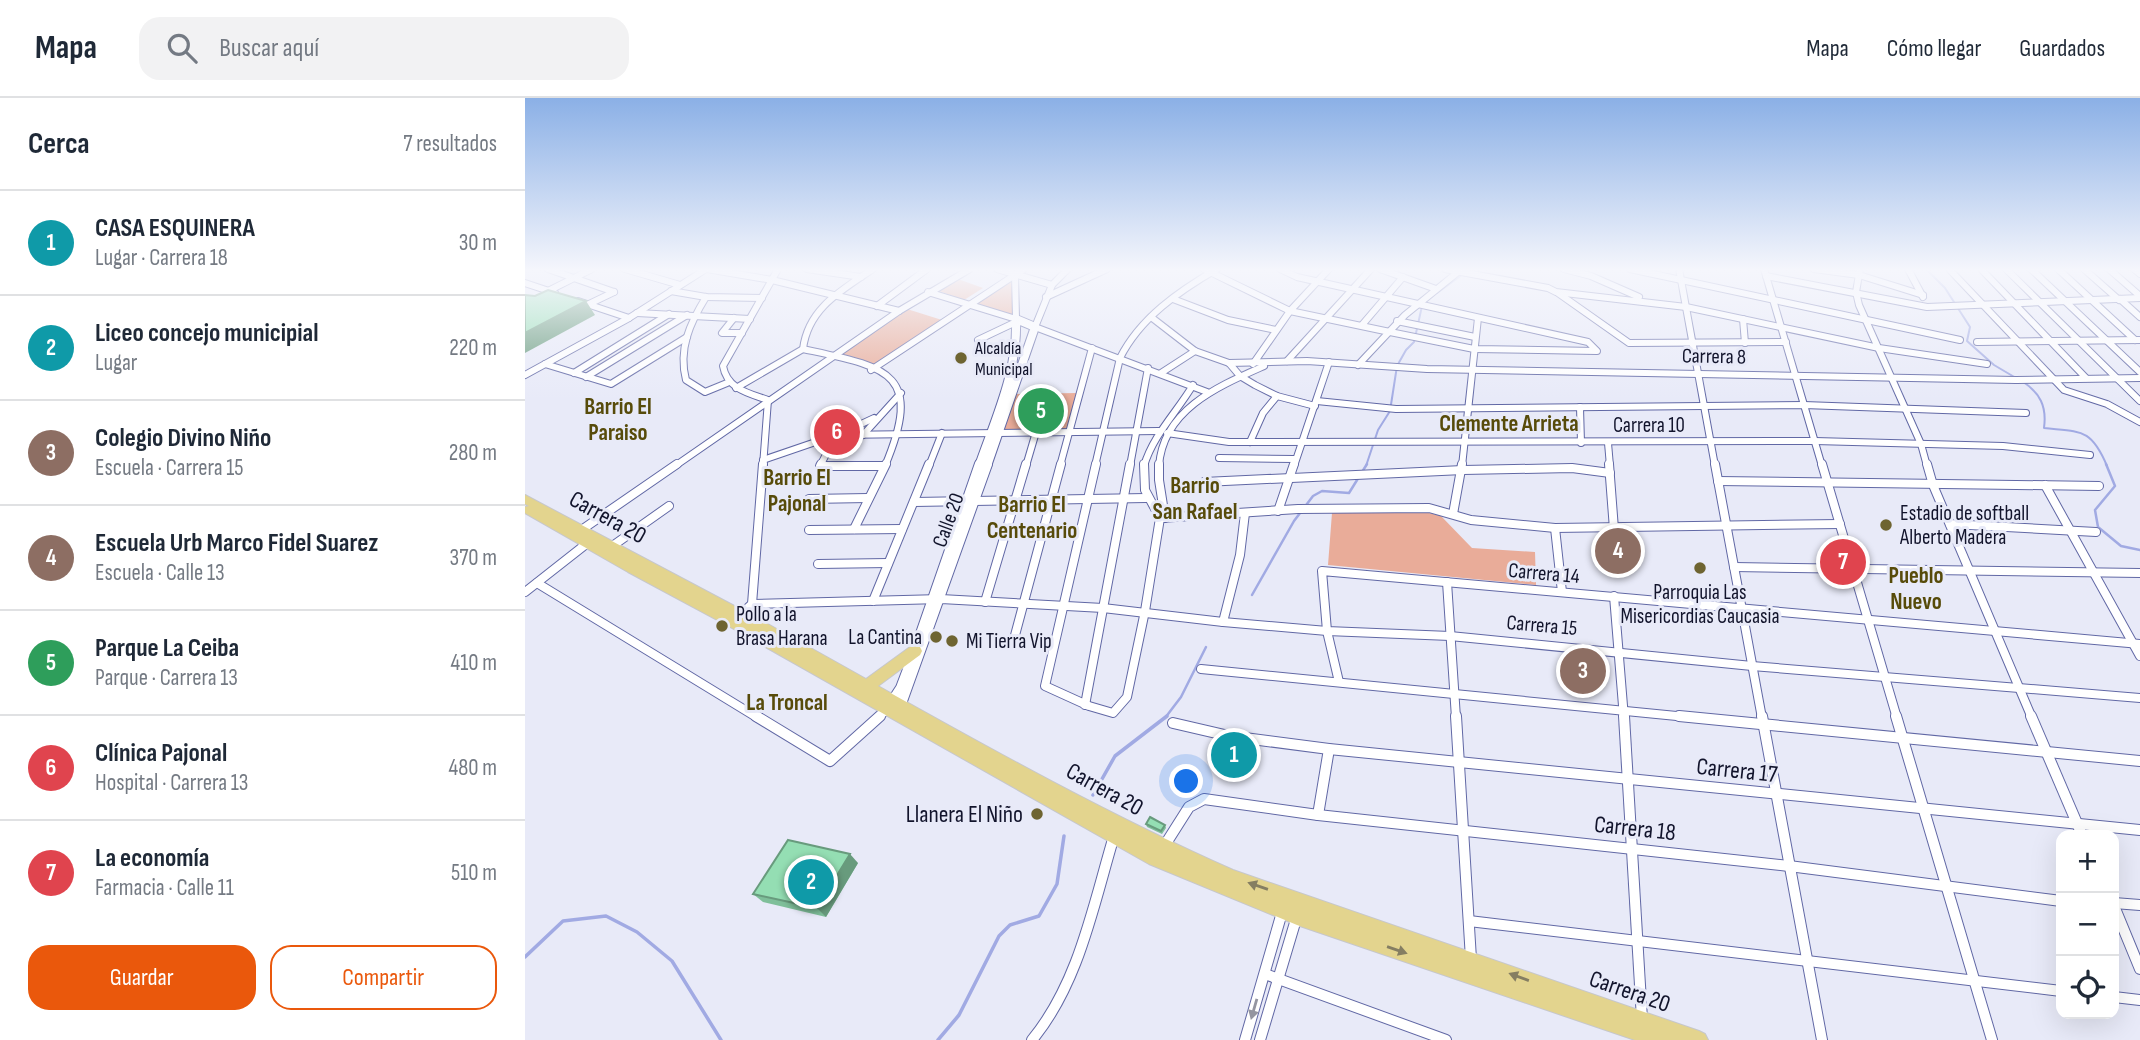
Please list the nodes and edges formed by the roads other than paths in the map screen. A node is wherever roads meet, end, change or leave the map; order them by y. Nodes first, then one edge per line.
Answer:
1 (615, 313) edge
2 (637, 313) joint
3 (753, 313) edge
4 (816, 313) edge
5 (896, 313) edge
6 (955, 313) edge
7 (991, 313) edge
8 (1016, 313) edge
9 (1040, 313) edge
10 (1156, 313) edge
11 (1210, 313) edge
12 (1289, 313) edge
13 (1300, 313) edge
14 (1332, 313) edge
15 (1372, 313) edge
16 (1409, 313) edge
17 (1456, 313) edge
18 (1587, 313) edge
19 (1687, 313) edge
20 (1717, 313) edge
21 (1777, 313) edge
22 (1837, 313) edge
23 (1862, 313) edge
24 (1991, 313) edge
25 (2024, 313) edge
26 (2050, 313) edge
27 (2078, 313) edge
28 (2106, 313) edge
29 (669, 314) junction
30 (690, 315) junction
31 (1151, 317) junction
32 (629, 318) junction
33 (734, 318) junction
34 (1327, 318) junction
35 (1478, 318) junction
36 (1743, 318) junction
37 (750, 319) junction
38 (1864, 319) junction
39 (1016, 321) junction
40 (1397, 321) junction
41 (1362, 325) junction
42 (1781, 327) junction
43 (1276, 330) junction
44 (1034, 331) junction
45 (1385, 331) junction
46 (742, 334) junction
47 (687, 337) junction
48 (1475, 338) junction
49 (978, 340) dead end
50 (1960, 340) dead end
51 (2078, 341) junction
52 (2107, 341) junction
53 (1786, 342) junction
54 (1977, 342) dead end
55 (2018, 342) junction
56 (2052, 342) junction
57 (2139, 342) edge
58 (1745, 343) junction
59 (1693, 344) junction
60 (1092, 348) junction
61 (1879, 348) junction
62 (803, 349) junction
63 (1474, 349) junction
64 (1195, 351) junction
65 (832, 356) junction
66 (1119, 358) junction
67 (1287, 361) junction
68 (1329, 362) junction
69 (1229, 363) junction
70 (544, 364) junction
71 (1253, 364) junction
72 (1267, 364) junction
73 (1358, 365) junction
74 (1987, 365) dead end
75 (1148, 368) junction
76 (871, 370) junction
77 (1471, 370) junction
78 (2140, 372) edge
79 (574, 373) junction
80 (1161, 373) junction
81 (1699, 373) junction
82 (525, 375) edge
83 (1796, 375) junction
84 (1240, 376) junction
85 (586, 377) junction
86 (1892, 377) junction
87 (2116, 378) junction
88 (2140, 378) edge
89 (2052, 379) junction
90 (2087, 379) junction
91 (727, 383) junction
92 (1193, 385) junction
93 (736, 388) junction
94 (1207, 392) junction
95 (901, 393) junction
96 (1277, 396) junction
97 (768, 400) junction
98 (2140, 401) edge
99 (1316, 404) junction
100 (1705, 405) junction
101 (1804, 405) junction
102 (1580, 407) junction
103 (1466, 408) junction
104 (1906, 409) junction
105 (2026, 413) dead end
106 (880, 415) junction
107 (2140, 422) edge
108 (1137, 431) junction
109 (1036, 432) junction
110 (1069, 432) junction
111 (1103, 432) junction
112 (1163, 432) junction
113 (898, 433) junction
114 (942, 433) junction
115 (995, 433) junction
116 (837, 435) junction
117 (863, 435) junction
118 (1815, 441) junction
119 (1252, 442) junction
120 (1711, 442) junction
121 (1300, 443) junction
122 (1465, 443) junction
123 (1581, 443) junction
124 (1608, 443) junction
125 (1921, 444) junction
126 (2090, 455) dead end
127 (1219, 458) dead end
128 (1255, 459) junction
129 (1294, 459) junction
130 (763, 460) junction
131 (884, 466) junction
132 (1463, 470) junction
133 (1610, 473) junction
134 (1289, 478) junction
135 (1719, 481) junction
136 (1204, 482) dead end
137 (1828, 483) junction
138 (1934, 485) junction
139 (2045, 485) junction
140 (2099, 486) dead end
141 (867, 498) junction
142 (1125, 498) junction
143 (1146, 498) junction
144 (525, 499) edge
145 (810, 499) dead end
146 (1088, 499) junction
147 (1049, 500) junction
148 (971, 501) junction
149 (1016, 501) junction
150 (914, 502) junction
151 (669, 506) dead end
152 (525, 508) edge
153 (1278, 511) junction
154 (1245, 513) junction
155 (1453, 514) junction
156 (1163, 518) junction
157 (1727, 524) junction
158 (1839, 524) junction
159 (1951, 524) junction
160 (1555, 528) junction
161 (854, 529) junction
162 (902, 529) junction
163 (1614, 529) junction
164 (2070, 529) junction
165 (809, 530) dead end
166 (2096, 532) dead end
167 (577, 533) junction
168 (591, 540) junction
169 (611, 547) junction
170 (888, 563) junction
171 (818, 564) dead end
172 (1734, 567) junction
173 (1853, 569) junction
174 (1969, 569) junction
175 (2094, 573) junction
176 (2140, 573) edge
177 (1447, 582) junction
178 (537, 583) junction
179 (525, 592) edge
180 (1562, 592) junction
181 (1614, 596) junction
182 (937, 599) junction
183 (873, 601) junction
184 (985, 602) junction
185 (752, 604) junction
186 (1024, 605) junction
187 (1063, 606) junction
188 (1103, 608) junction
189 (1742, 610) junction
190 (1145, 611) junction
191 (741, 614) junction
192 (1868, 619) junction
193 (1223, 622) junction
194 (1328, 631) junction
195 (1996, 632) junction
196 (1450, 636) junction
197 (1014, 639) dead end
198 (2137, 643) edge
199 (915, 651) junction
200 (1620, 652) junction
201 (2140, 656) edge
202 (1752, 666) junction
203 (1201, 669) dead end
204 (1885, 677) junction
205 (1339, 682) junction
206 (866, 686) junction
207 (2020, 688) junction
208 (1454, 694) junction
209 (2140, 698) edge
210 (1085, 705) junction
211 (894, 708) junction
212 (1622, 710) junction
213 (1173, 723) dead end
214 (1763, 724) junction
215 (1903, 738) junction
216 (1329, 749) junction
217 (2046, 751) junction
218 (2140, 761) edge
219 (1459, 763) junction
220 (1626, 780) junction
221 (1776, 795) junction
222 (1924, 810) junction
223 (1318, 815) junction
224 (2073, 830) edge
225 (2080, 830) edge
226 (2119, 830) edge
227 (2140, 830) edge
228 (1463, 831) junction
229 (1114, 836) junction
230 (1163, 848) junction
231 (1630, 849) junction
232 (1789, 866) junction
233 (1947, 887) junction
234 (2056, 900) edge
235 (2140, 905) edge
236 (1292, 907) junction
237 (2119, 907) edge
238 (2119, 919) edge
239 (1469, 921) junction
240 (1637, 941) junction
241 (1471, 960) junction
242 (1808, 961) junction
243 (2140, 969) edge
244 (1265, 974) junction
245 (1279, 979) junction
246 (1975, 980) junction
247 (2056, 989) edge
248 (2119, 998) edge
249 (2140, 1000) edge
250 (1642, 1022) junction
251 (1246, 1036) edge
252 (1263, 1039) edge
253 (1438, 1039) edge
254 (1032, 1040) edge
255 (1663, 1040) edge
256 (1699, 1040) edge
257 (1822, 1040) edge
258 (1992, 1040) edge

1 - 32 street
2 - 29 street
2 - 32 street
3 - 37 street
4 - 62 street
5 - 65 street
6 - 76 street
7 - 39 street
8 - 39 street
9 - 44 street
10 - 31 street
11 - 43 street
12 - 43 street
13 - 34 street
14 - 34 street
15 - 41 street
16 - 40 street
17 - 35 street
18 - 59 street
19 - 59 street
20 - 36 street
21 - 42 street
22 - 38 street
23 - 38 street
24 - 55 street
25 - 56 street
26 - 51 street
27 - 52 street
28 - 57 street
29 - 30 street
29 - 79 street
30 - 33 street
30 - 47 street
30 - 85 street
31 - 64 street
31 - 66 street
32 - 70 street
33 - 37 street
33 - 46 street
34 - 41 street
34 - 67 street
35 - 48 street
35 - 63 street
36 - 42 street
36 - 58 street
37 - 46 street
38 - 50 street
38 - 61 street
39 - 44 street
39 - 49 street
39 - 115 street, Calle 20
40 - 45 street
40 - 48 street
41 - 45 street
42 - 53 street
42 - 61 street
43 - 71 street
44 - 60 street
44 - 115 street, Calle 20
45 - 63 street
45 - 73 street
46 - 91 street
47 - 85 street
47 - 91 street
48 - 63 street
51 - 52 street
51 - 56 street
51 - 87 street
52 - 57 street
52 - 78 street
53 - 58 street
53 - 83 street
54 - 55 street
55 - 56 street
55 - 89 street
56 - 90 street
58 - 59 street
59 - 81 street
60 - 66 street
60 - 110 street
61 - 74 street
61 - 86 street
62 - 65 street
62 - 93 street
63 - 77 street
64 - 69 street
64 - 80 street
65 - 76 street
65 - 97 street
66 - 75 street
66 - 111 street
67 - 68 street, Carrera 8
67 - 72 street, Carrera 8
68 - 73 street, Carrera 8
68 - 99 street
69 - 71 street
69 - 84 street
70 - 79 street
70 - 82 street
71 - 72 street
72 - 84 street
73 - 77 street, Carrera 8
75 - 80 street
75 - 108 street
76 - 95 street
77 - 81 street, Carrera 8
77 - 103 street
79 - 85 street
80 - 92 street
81 - 83 street, Carrera 8
81 - 100 street
83 - 86 street, Carrera 8
83 - 101 street
84 - 94 street
84 - 96 street
86 - 89 street, Carrera 8
86 - 104 street
87 - 88 street, Carrera 8
87 - 90 street, Carrera 8
87 - 98 street
89 - 90 street, Carrera 8
89 - 107 street
91 - 93 street
92 - 94 street
92 - 112 street
93 - 97 street
94 - 112 street
95 - 106 street
95 - 113 street
96 - 99 street
96 - 119 street
97 - 130 street
97 - 167 street
99 - 103 street
99 - 121 street
100 - 101 street
100 - 102 street
100 - 120 street
101 - 104 street
101 - 118 street
102 - 103 street
102 - 123 street
103 - 122 street
104 - 105 street
104 - 125 street
106 - 116 street
106 - 117 street
108 - 111 street, Carrera 10
108 - 112 street, Carrera 10
108 - 142 street
109 - 110 street, Carrera 10
109 - 115 street, Carrera 10
109 - 149 street
110 - 111 street, Carrera 10
110 - 147 street
111 - 146 street
112 - 119 street, Carrera 10
112 - 143 street
112 - 156 street
113 - 114 street, Carrera 10
113 - 117 street, Carrera 10
113 - 131 street
114 - 115 street, Carrera 10
114 - 150 street
115 - 148 street, Calle 20
116 - 117 street, Carrera 10
116 - 130 street
116 - 131 street
118 - 120 street, Carrera 10
118 - 125 street, Carrera 10
118 - 137 street
119 - 121 street, Carrera 10
119 - 128 street
120 - 124 street, Carrera 10
120 - 135 street
121 - 122 street, Carrera 10
121 - 129 street
122 - 123 street, Carrera 10
122 - 132 street
123 - 124 street, Carrera 10
124 - 133 street
125 - 126 street, Carrera 10
125 - 138 street
127 - 128 street
128 - 129 street
129 - 134 street
130 - 185 street
131 - 141 street
132 - 133 street
132 - 134 street
132 - 155 street
133 - 163 street
134 - 136 street
134 - 153 street
135 - 137 street
135 - 157 street
137 - 138 street
137 - 158 street
138 - 139 street
138 - 159 street
139 - 140 street
139 - 164 street
141 - 145 street
141 - 161 street
142 - 143 street
142 - 146 street
142 - 188 street
143 - 156 street
144 - 167 main road, Carrera 20
146 - 147 street
146 - 187 street
147 - 149 street
147 - 186 street
148 - 149 street
148 - 150 street
148 - 182 street, Calle 20
149 - 184 street
150 - 162 street
151 - 169 street
152 - 167 main road, Carrera 20
153 - 154 street
153 - 155 street
154 - 156 street
154 - 193 street
155 - 160 street
156 - 190 street
157 - 158 street
157 - 163 street
157 - 172 street
158 - 173 street
159 - 164 street
159 - 174 street
160 - 163 street
160 - 180 street
161 - 162 street
161 - 165 street
162 - 170 street
164 - 166 street
164 - 175 street
167 - 168 main road, Carrera 20
168 - 169 main road, Carrera 20
168 - 178 street
168 - 211 main road, Carrera 20
169 - 191 main road, Carrera 20
170 - 171 street
170 - 183 street
172 - 173 street
172 - 189 street
173 - 174 street
173 - 192 street
174 - 175 street
174 - 195 street
175 - 176 street
175 - 198 street
177 - 180 street, Carrera 14
177 - 194 street, Carrera 14
177 - 196 street
178 - 179 street
178 - 211 street
180 - 181 street, Carrera 14
181 - 189 street, Carrera 14
181 - 200 street
182 - 183 street, Carrera 15
182 - 184 street, Carrera 15
182 - 199 street, Calle 20
182 - 211 street, Calle 20
183 - 185 street
184 - 186 street, Carrera 15
185 - 191 street
186 - 187 street, Carrera 15
186 - 197 street
187 - 188 street, Carrera 15
187 - 210 street
188 - 190 street, Carrera 15
188 - 210 street
189 - 192 street, Carrera 14
189 - 202 street
190 - 193 street, Carrera 15
190 - 210 street
191 - 206 main road, Carrera 20
192 - 195 street, Carrera 14
192 - 204 street
193 - 194 street, Carrera 15
194 - 196 street, Carrera 15
194 - 205 street
195 - 198 street, Carrera 14
195 - 207 street
196 - 200 street, Carrera 15
196 - 208 street
198 - 201 street
199 - 206 main road
199 - 211 street, Calle 20
200 - 202 street, Carrera 15
200 - 212 street
202 - 204 street, Carrera 15
202 - 214 street
203 - 205 street
204 - 207 street, Carrera 15
204 - 215 street
205 - 208 street
206 - 211 main road, Carrera 20
207 - 209 street, Carrera 15
207 - 217 street
208 - 212 street
208 - 219 street
211 - 229 main road, Carrera 20
211 - 230 main road, Carrera 20
212 - 214 street
212 - 220 street
213 - 216 street, Carrera 17
214 - 215 street
214 - 221 street
215 - 217 street
215 - 222 street
216 - 219 street, Carrera 17
216 - 223 street
217 - 218 street
217 - 225 street
219 - 220 street, Carrera 17
219 - 228 street
220 - 221 street, Carrera 17
220 - 231 street
221 - 222 street, Carrera 17
221 - 232 street
222 - 224 street, Carrera 17
222 - 233 street
223 - 228 street, Carrera 18
223 - 230 street, Carrera 18
226 - 227 street, Carrera 17
228 - 231 street, Carrera 18
228 - 239 street
229 - 236 main road, Carrera 20
229 - 254 street
236 -> 230 main road, Carrera 20
231 - 232 street, Carrera 18
231 - 240 street
232 - 233 street, Carrera 18
232 - 242 street
233 - 234 street, Carrera 18
233 - 246 street
235 - 237 street
236 - 241 main road, Carrera 20
236 - 244 street
236 - 245 street
236 -> 255 main road, Carrera 20
238 - 243 street
239 - 240 street
239 - 241 street
240 - 242 street
240 - 250 street
250 -> 241 main road, Carrera 20
242 - 246 street
242 - 257 street
244 - 245 street
244 -> 251 street
245 - 252 street
245 - 253 street
246 - 247 street
246 - 258 street
248 - 249 street
250 - 256 main road, Carrera 20
251 - 252 street

